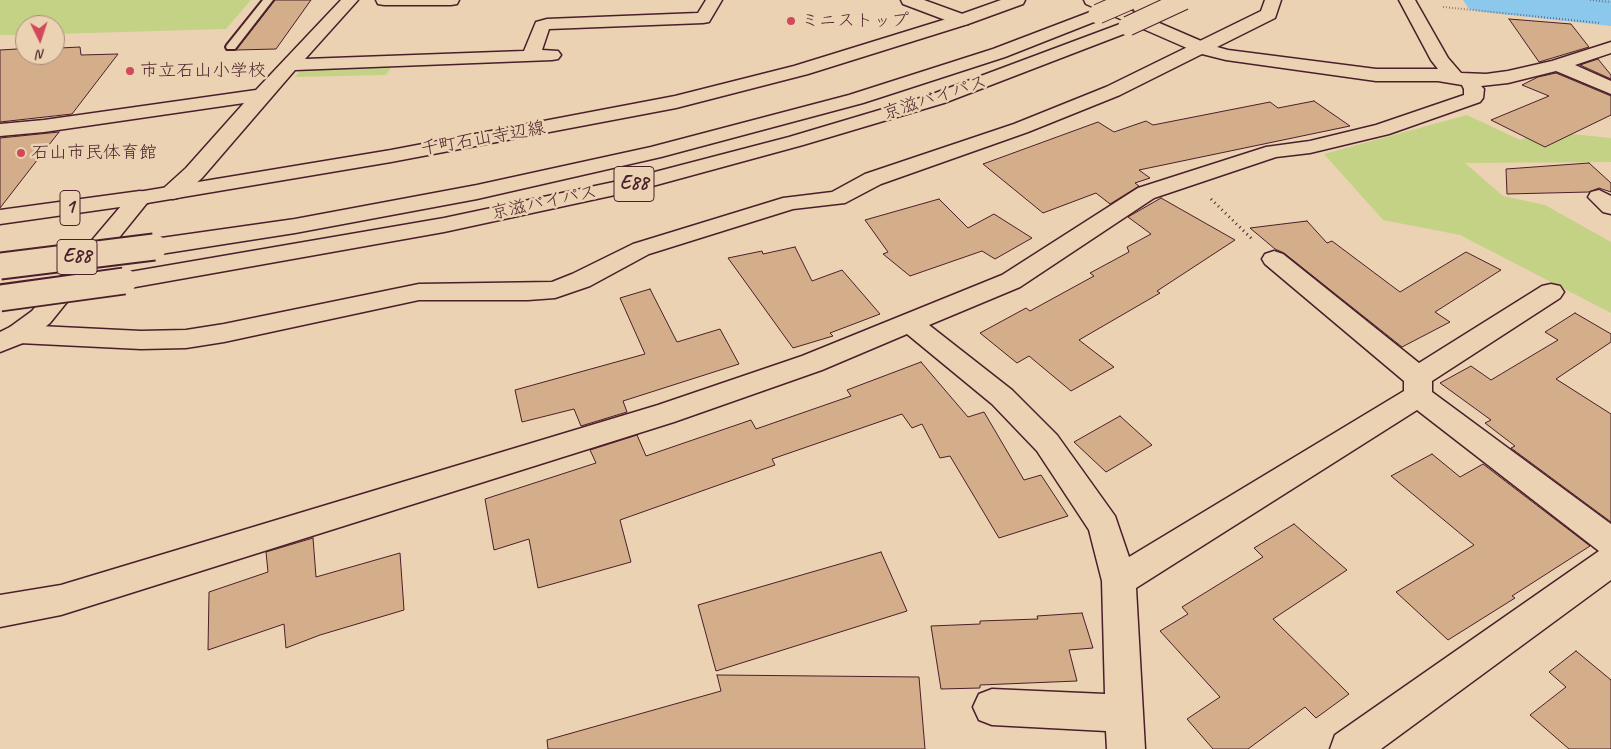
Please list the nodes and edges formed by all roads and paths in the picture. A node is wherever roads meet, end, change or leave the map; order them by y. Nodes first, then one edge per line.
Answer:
1 (268, 0) edge
2 (350, 0) edge
3 (384, 0) edge
4 (451, 0) edge
5 (714, 0) edge
6 (909, 0) edge
7 (1017, 0) edge
8 (1130, 0) edge
9 (1184, 0) edge
10 (1273, 0) edge
11 (1590, 0) edge
12 (1408, 1) edge
13 (1611, 2) edge
14 (1095, 7) edge
15 (962, 20) junction
16 (1601, 23) dead end
17 (231, 47) dead end
18 (1611, 47) edge
19 (1202, 48) junction
20 (552, 55) dead end
21 (531, 56) junction
22 (289, 65) junction
23 (1558, 65) junction
24 (1461, 78) junction
25 (1611, 88) edge
26 (262, 95) junction
27 (0, 130) edge
28 (173, 192) junction
29 (1208, 197) dead end
30 (140, 198) junction
31 (0, 217) edge
32 (1253, 240) dead end
33 (1274, 260) dead end
34 (0, 266) edge
35 (1551, 292) dead end
36 (0, 298) edge
37 (910, 323) junction
38 (10, 338) edge
39 (1418, 387) junction
40 (1611, 542) edge
41 (1611, 561) edge
42 (1119, 581) junction
43 (0, 611) edge
44 (992, 707) dead end
45 (1125, 713) junction
46 (1126, 749) edge
47 (1349, 749) edge

1 - 17 lane
2 - 22 main road
3 - 4 main road
5 - 21 main road
6 - 15 main road
7 - 15 main road, 千町石山寺辺線
8 - 14 main road, 京滋バイパス / E88, bridge
9 - 36 main road, 京滋バイパス / E88, bridge
10 - 19 main road
11 - 13 path
12 - 16 path
12 - 24 main road
14 - 19 main road
14 - 34 main road, 京滋バイパス / E88, bridge
15 - 28 main road, 千町石山寺辺線
18 - 23 main road
19 - 24 main road
19 - 38 main road
20 - 21 main road
21 - 22 main road
22 - 26 main road
23 - 24 main road
23 - 25 main road
24 - 37 main road
26 - 27 main road
26 - 28 main road
28 - 30 main road, 千町石山寺辺線
29 - 32 path
30 - 31 main road, 1
30 - 38 main road
33 - 39 main road
35 - 39 main road
37 - 42 main road
37 - 43 main road
39 - 40 main road
39 - 42 main road
41 - 47 main road
42 - 45 main road
44 - 45 main road
45 - 46 main road

